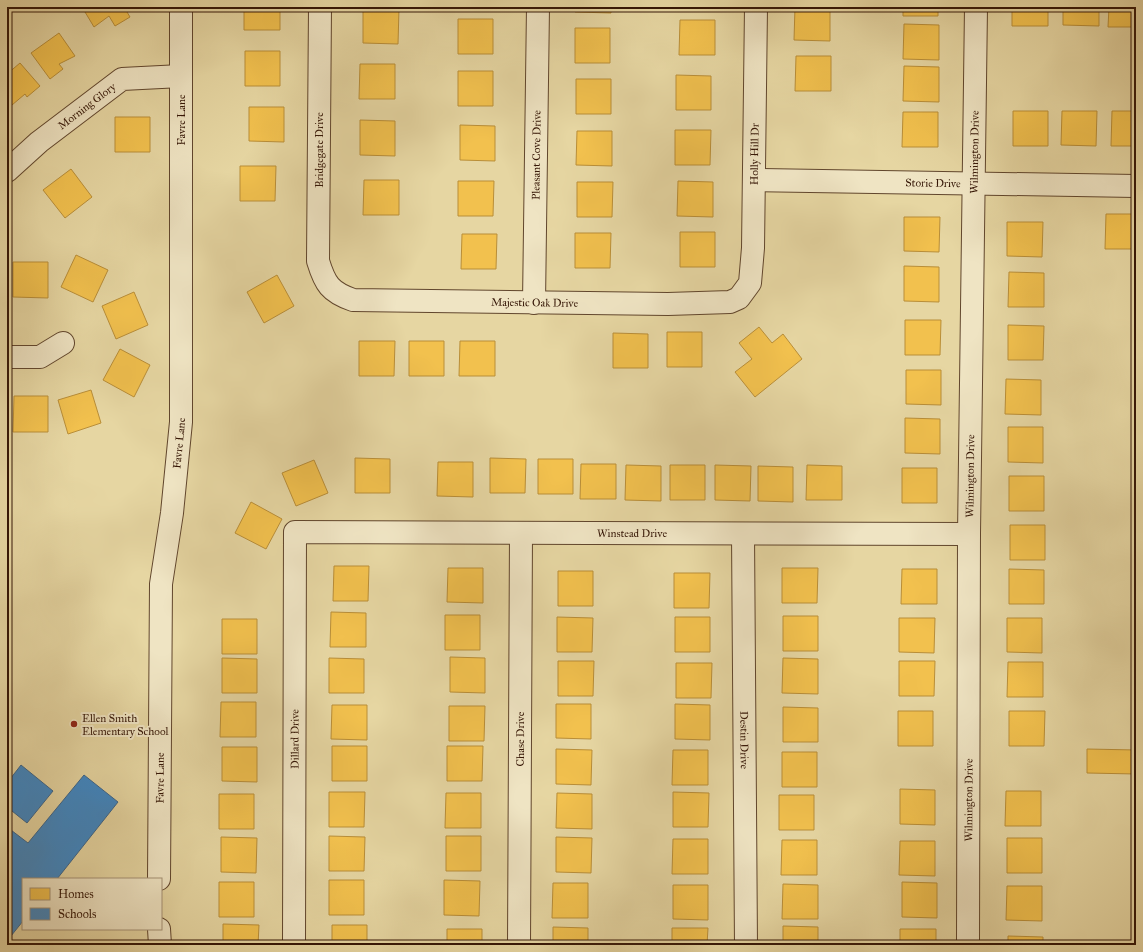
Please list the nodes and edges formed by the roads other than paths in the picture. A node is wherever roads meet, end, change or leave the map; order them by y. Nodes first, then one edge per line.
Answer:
1 (181, 7) edge
2 (320, 7) edge
3 (538, 7) edge
4 (756, 7) edge
5 (976, 7) edge
6 (181, 76) junction
7 (7, 171) edge
8 (754, 180) junction
9 (973, 184) junction
10 (1136, 186) edge
11 (331, 290) joint
12 (739, 298) joint
13 (534, 303) junction
14 (63, 343) dead end
15 (7, 357) edge
16 (295, 532) joint
17 (520, 534) junction
18 (743, 534) junction
19 (969, 534) junction
20 (159, 878) edge
21 (160, 930) edge
22 (160, 945) edge
23 (294, 945) edge
24 (520, 945) edge
25 (746, 945) edge
26 (968, 945) edge

1 - 6 street, Favre Lane
2 - 11 street, Bridgegate Drive
3 - 13 street, Pleasant Cove Drive
4 - 8 street, Holly Hill Dr
5 - 9 street, Wilmington Drive
6 - 7 street, Morning Glory
6 - 20 street, Favre Lane
8 - 9 street, Storie Drive
8 - 12 street, Holly Hill Dr
9 - 10 street, Storie Drive
9 - 19 street, Wilmington Drive
11 - 13 street, Majestic Oak Drive
12 - 13 street, Majestic Oak Drive
14 - 15 street
16 - 17 street, Winstead Drive
16 - 23 street, Dillard Drive
17 - 18 street, Winstead Drive
17 - 24 street, Chase Drive
18 - 19 street, Winstead Drive
18 - 25 street, Destin Drive
19 - 26 street, Wilmington Drive
21 - 22 street

